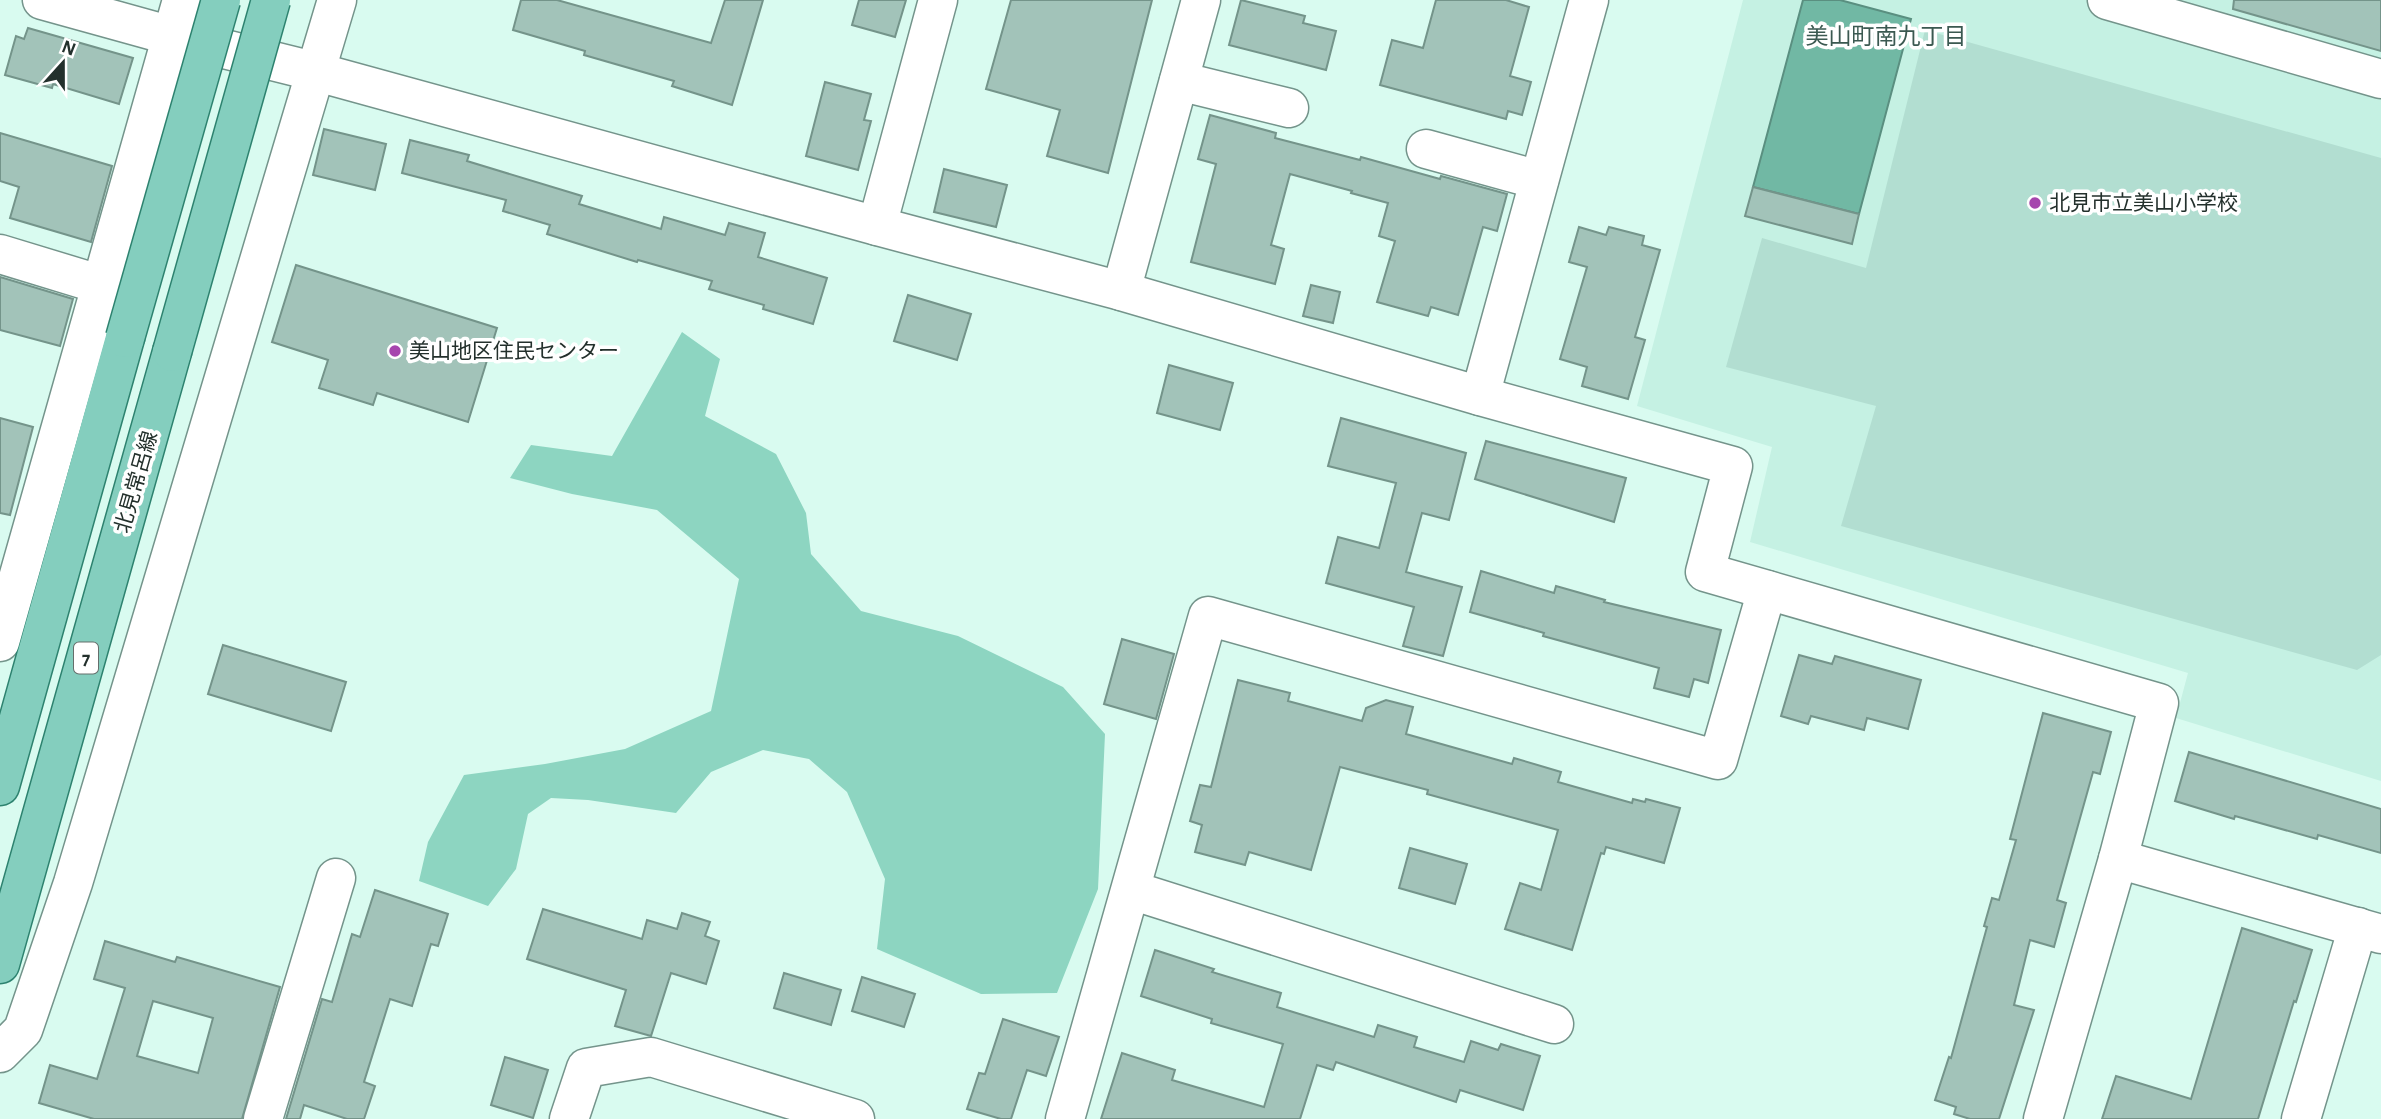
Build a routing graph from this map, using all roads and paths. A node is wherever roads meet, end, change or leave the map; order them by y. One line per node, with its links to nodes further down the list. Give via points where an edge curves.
1 (42, 0): 10 (street)
2 (182, 0): 10 (street)
3 (221, 0): 24 (main road, bridge)
4 (271, 0): 29 (main road, 北見常呂線 / 7, bridge)
5 (337, 0): 11 (street)
6 (938, 0): 17 (street)
7 (1201, 0): 13 (street)
8 (1589, 0): 16 (street)
9 (2107, 0): 12 (street)
10 (172, 36): 11 (street); 19 (street)
11 (317, 72): 17 (street); 31 (street, via 73,883 23,1030)
12 (2381, 79)
13 (1179, 81): 14 (street); 20 (street)
14 (1289, 108)
15 (1426, 149): 16 (street)
16 (1539, 180): 21 (street)
17 (877, 226): 20 (street)
18 (0, 254): 19 (street)
19 (102, 285): 23 (street)
20 (1121, 291): 21 (street)
21 (1480, 396): 22 (street, via 1733,466 1705,572)
22 (1767, 590): 25 (street, via 2159,703); 27 (street, via 1718,760 1208,616)
23 (0, 642)
24 (0, 786)
25 (2118, 859): 28 (street); 36 (street)
26 (336, 878): 32 (street)
27 (1131, 890): 30 (street); 35 (street)
28 (2369, 930): 37 (street)
29 (0, 964)
30 (1554, 1024)
31 (0, 1053)
32 (263, 1119)
33 (569, 1119): 34 (street, via 586,1068 651,1057)
34 (855, 1119)
35 (1065, 1119)
36 (2043, 1119)
37 (2301, 1119)

